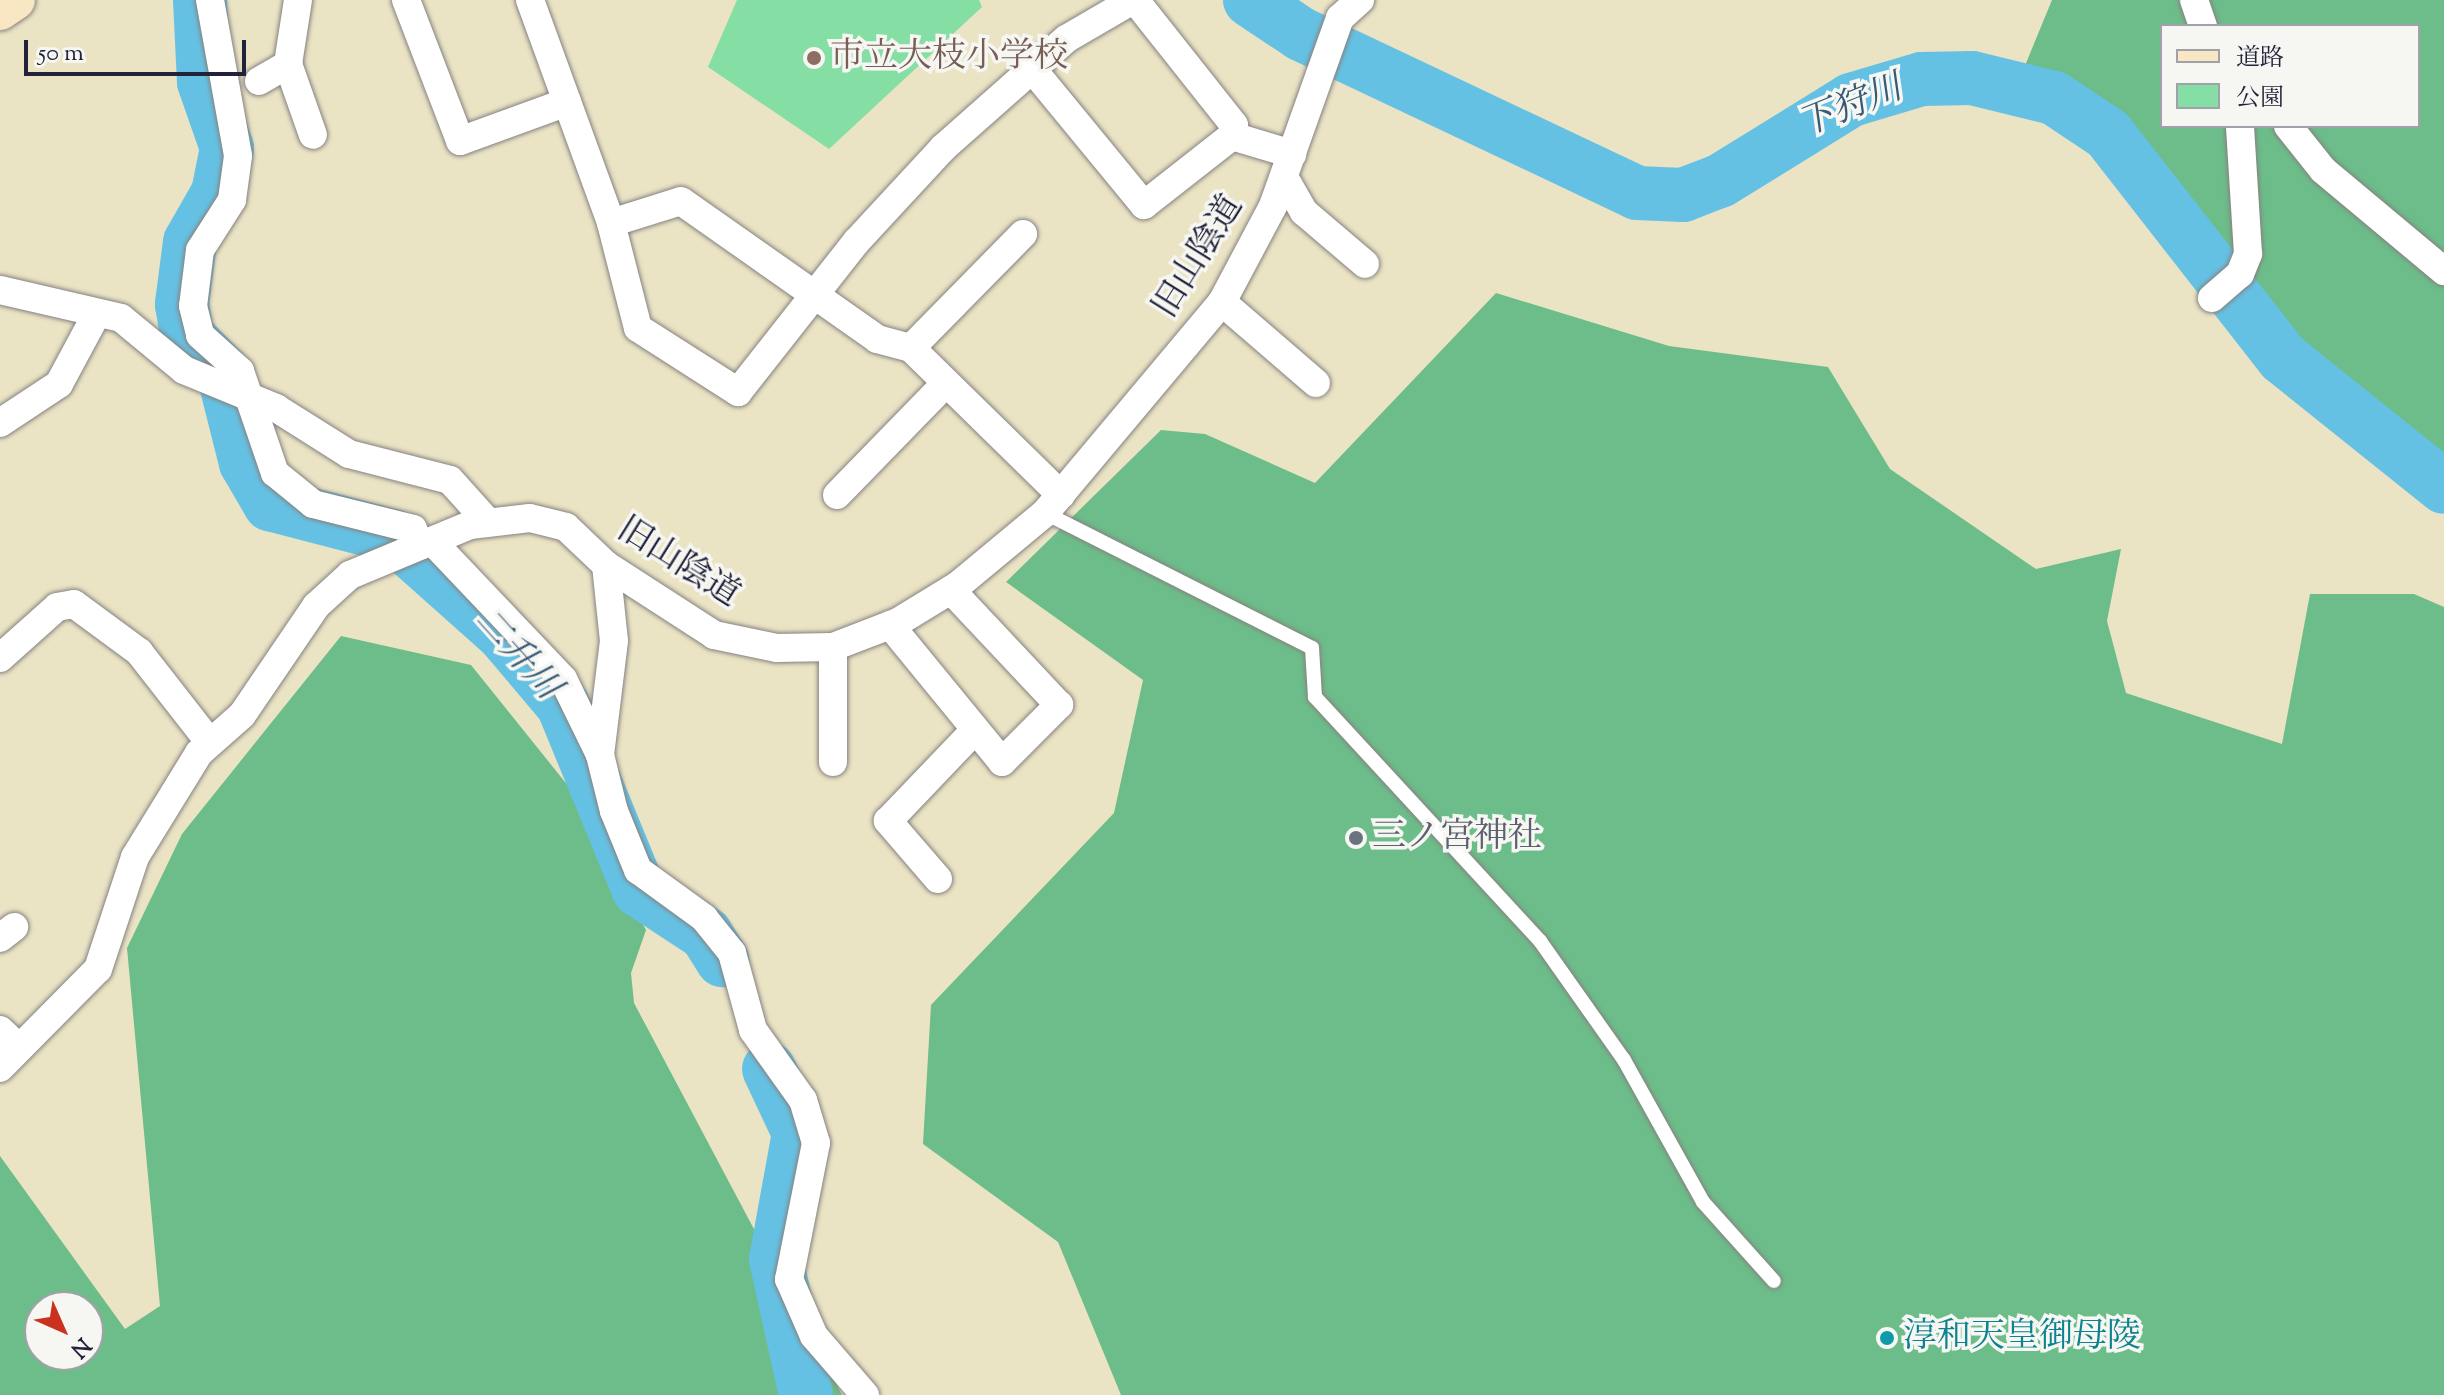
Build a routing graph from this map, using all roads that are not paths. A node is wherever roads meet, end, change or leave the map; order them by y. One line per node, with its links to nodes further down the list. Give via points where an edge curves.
1 (15, 0): 9 (main road)
2 (210, 0): 32 (street, via 238,156 232,200 200,250 193,306 200,335 231,358)
3 (298, 0): 11 (street)
4 (406, 0): 14 (street, via 460,141)
5 (530, 0): 14 (street)
6 (1134, 0): 12 (street, via 1066,39); 18 (street, via 1234,125)
7 (1360, 0): 19 (street, 旧山陰道, via 1333,35)
8 (2194, 0): 10 (street)
9 (0, 10)
10 (2202, 24)
11 (288, 64): 13 (street); 17 (street)
12 (1033, 70): 18 (street, via 1144,205); 25 (street, via 943,148)
13 (259, 81)
14 (567, 102): 20 (street)
15 (2240, 128): 26 (street, via 2248,254 2240,274)
16 (2290, 128): 23 (street, via 2323,170)
17 (313, 135)
18 (1232, 136): 19 (street)
19 (1288, 166): 22 (street, via 1304,212); 27 (street, 旧山陰道)
20 (611, 223): 25 (street, via 681,201); 25 (street, via 638,328 738,392)
21 (1023, 234): 29 (street)
22 (1365, 264)
23 (2444, 271)
24 (0, 290): 28 (street)
25 (813, 296): 29 (street, via 877,339)
26 (2213, 297)
27 (1222, 302): 31 (street); 35 (street, 旧山陰道)
28 (95, 317): 32 (street, via 121,318 184,370); 33 (street, via 59,384)
29 (911, 348): 30 (street)
30 (946, 383): 34 (street); 35 (street)
31 (1316, 383)
32 (247, 399): 36 (street, via 276,408 349,454 450,480); 37 (street, via 260,442 284,481 313,504 413,529)
33 (0, 423)
34 (837, 495)
35 (1053, 504): 39 (street, 旧山陰道); 49 (lane, via 1312,648 1315,697 1540,941 1624,1060 1703,1202)
36 (488, 522): 37 (street, 旧山陰道); 38 (street, 旧山陰道, via 530,518 566,527)
37 (426, 544): 44 (street, 旧山陰道, via 350,575 316,606 242,715); 45 (street, via 563,679)
38 (606, 565): 41 (street, 旧山陰道, via 714,635 777,648); 45 (street, via 614,641)
39 (951, 590): 40 (street, 旧山陰道); 43 (street, via 1059,705 1002,762)
40 (890, 625): 41 (street, 旧山陰道); 43 (street)
41 (833, 647): 46 (street)
42 (0, 658): 44 (street, via 57,607 74,604 139,652)
43 (974, 731): 47 (street, via 888,821)
44 (210, 743): 48 (street, 旧山陰道, via 135,857 98,969)
45 (600, 755): 50 (street, via 638,870 718,932 732,953 753,1030 803,1100 816,1143 789,1279 814,1336)
46 (833, 762)
47 (938, 879)
48 (6, 1049)
49 (1774, 1281)
50 (865, 1395)

